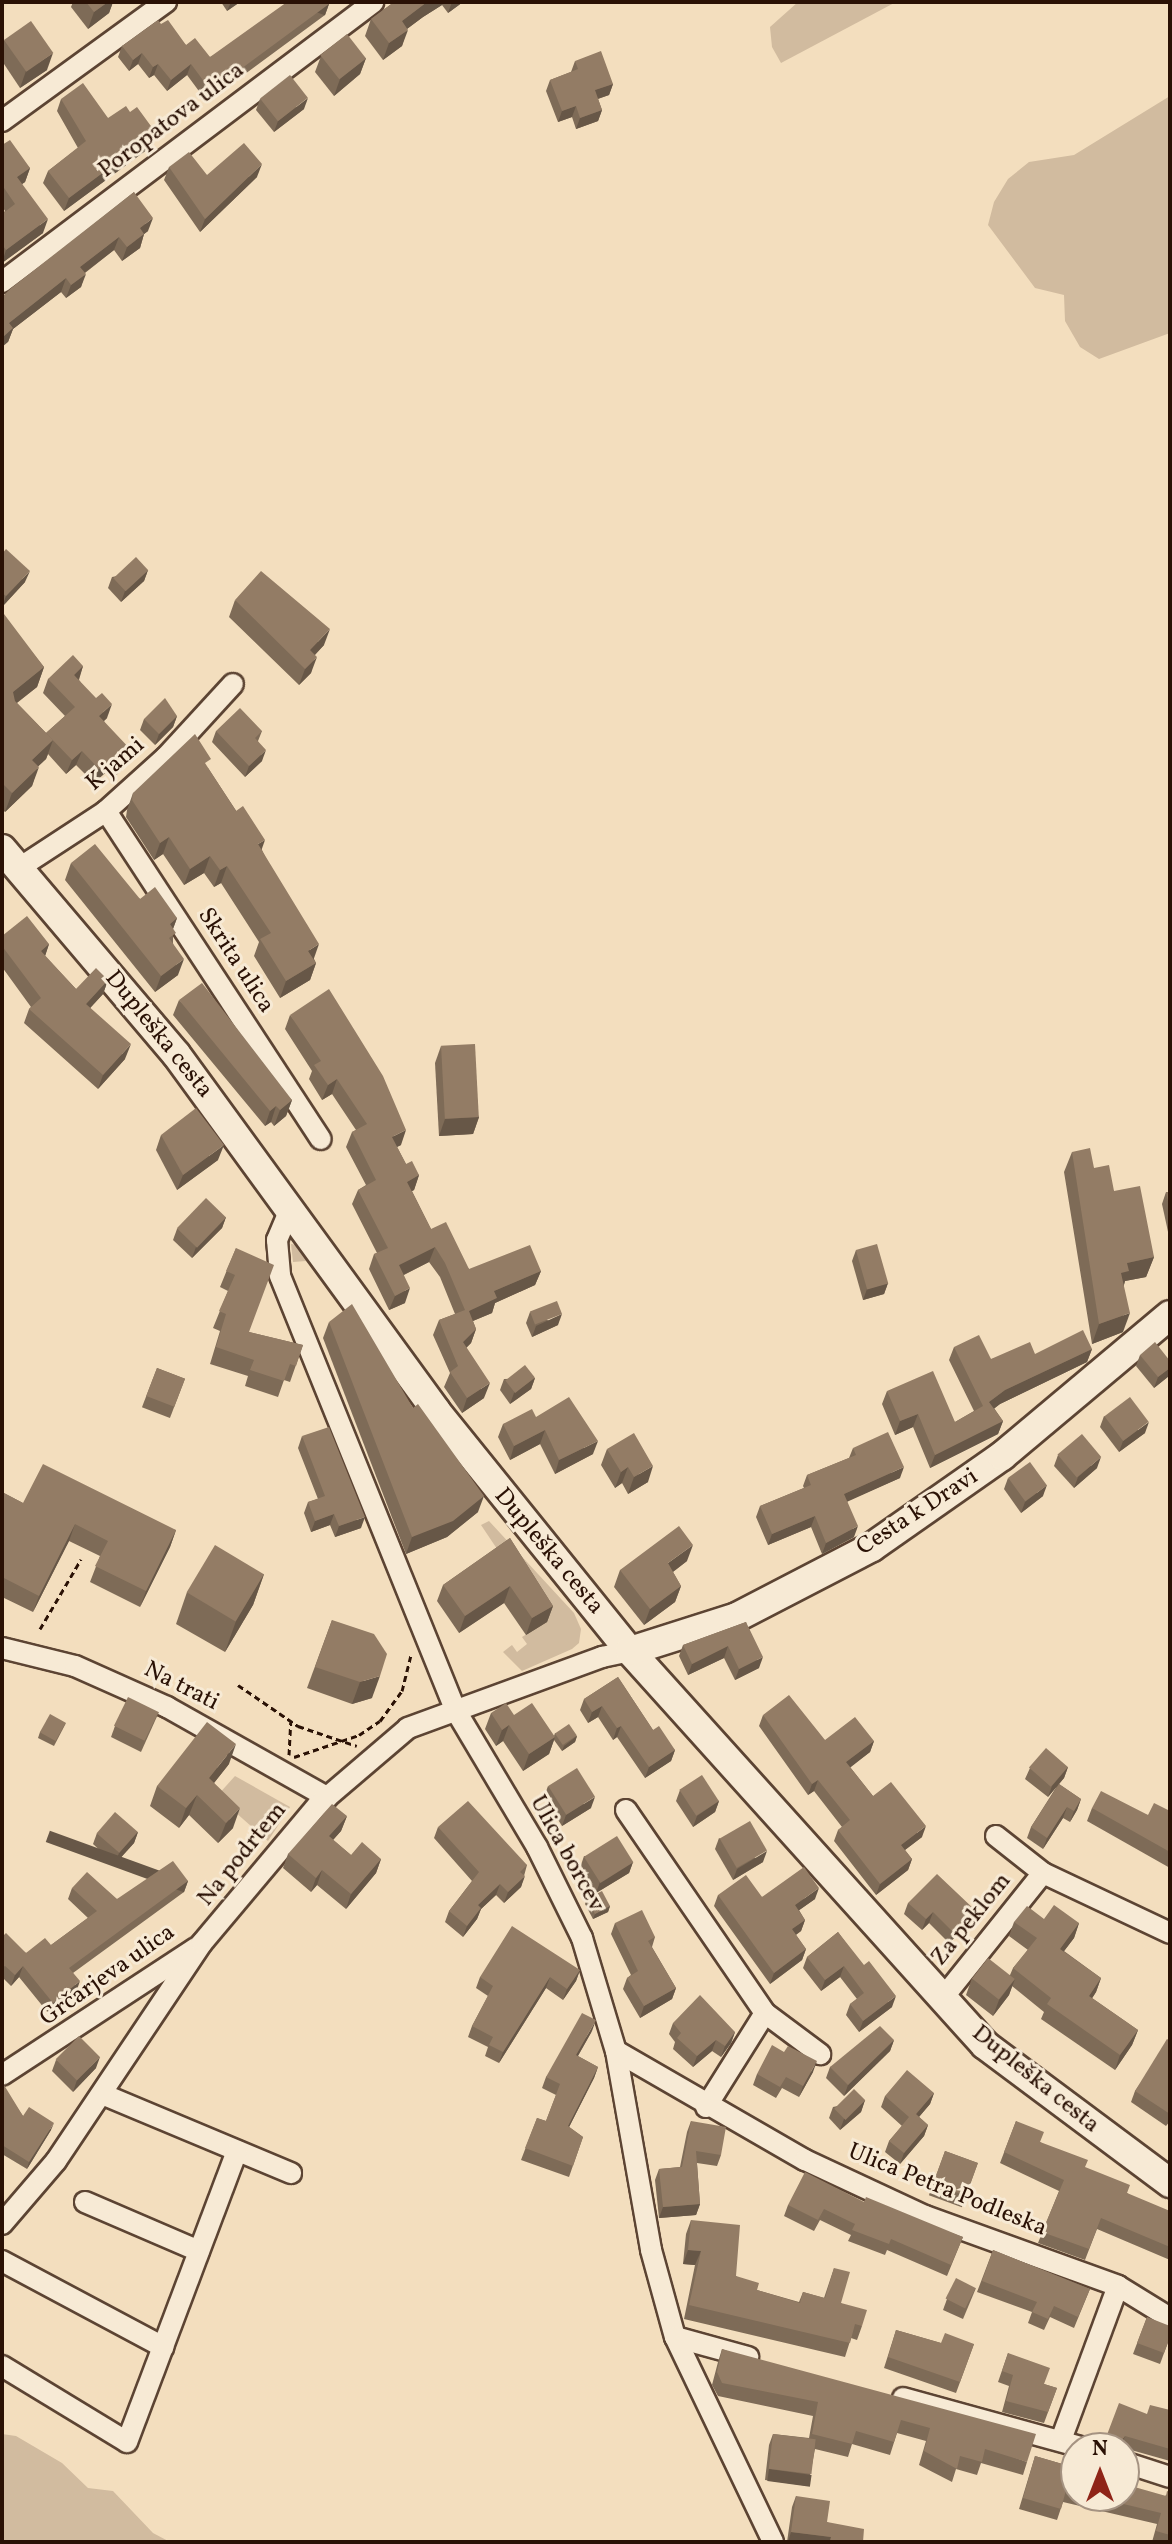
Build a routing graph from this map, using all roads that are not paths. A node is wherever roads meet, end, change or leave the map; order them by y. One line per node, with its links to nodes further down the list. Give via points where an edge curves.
1 (166, 2): 3 (street)
2 (373, 2): 4 (street, Poropatova ulica)
3 (2, 121)
4 (2, 282)
5 (233, 684): 6 (street, K jami, via 166,757)
6 (106, 811): 7 (street, K jami); 8 (street, Skrita ulica)
7 (10, 858): 9 (street, Dupleška cesta, via 176,1054)
8 (321, 1139)
9 (291, 1207): 12 (street, Dupleška cesta, via 436,1411); 13 (street, Ulica borcev, via 277,1240 280,1276)
10 (1170, 1315): 12 (street, Cesta k Dravi, via 1002,1456 872,1547 737,1617)
11 (2, 1648): 14 (street, Na trati, via 75,1666 167,1707)
12 (630, 1651): 13 (street, Na podrtem); 20 (street, Dupleška cesta)
13 (456, 1711): 14 (street, Na podrtem, via 408,1728); 22 (street, Ulica borcev, via 537,1847 582,1938)
14 (327, 1797): 19 (street, Na podrtem)
15 (626, 1810): 21 (street)
16 (996, 1836): 17 (street, Za peklom)
17 (1043, 1873): 18 (street, Za peklom); 20 (street, Za peklom)
18 (1170, 1933)
19 (202, 1943): 24 (street, Grčarjeva ulica); 25 (street, Na podrtem)
20 (942, 1999): 29 (street, Dupleška cesta, via 985,2045)
21 (765, 2013): 23 (street); 26 (street)
22 (616, 2051): 26 (street, Ulica Petra Podleska); 36 (street, Ulica borcev, via 651,2250)
23 (820, 2054)
24 (2, 2075)
25 (102, 2094): 27 (street); 31 (street, Na podrtem, via 56,2161)
26 (706, 2107): 34 (street, Ulica Petra Podleska, via 925,2216)
27 (237, 2151): 28 (street); 32 (street)
28 (291, 2173)
29 (1170, 2183)
30 (85, 2202): 32 (street)
31 (2, 2224)
32 (199, 2251): 37 (street)
33 (2, 2261): 37 (street)
34 (1118, 2286): 35 (street, Ulica Petra Podleska); 41 (street)
35 (1170, 2318)
36 (675, 2337): 38 (street); 45 (street, Ulica borcev)
37 (163, 2347): 39 (street, via 127,2442)
38 (768, 2362)
39 (2, 2366)
40 (876, 2391): 42 (street)
41 (1064, 2432)
42 (1060, 2440)
43 (1140, 2467): 44 (street)
44 (1170, 2477)
45 (773, 2542)

